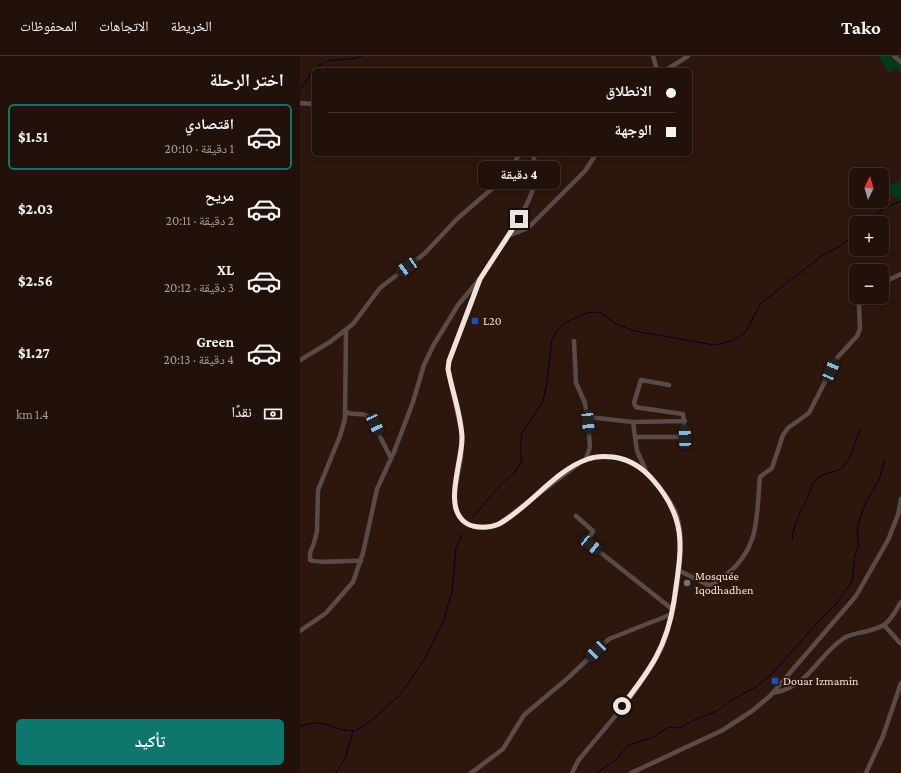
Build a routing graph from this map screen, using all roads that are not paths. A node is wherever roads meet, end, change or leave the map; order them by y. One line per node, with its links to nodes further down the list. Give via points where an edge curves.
1 (653, 56): 5 (street)
2 (688, 56): 6 (street)
3 (894, 56): 4 (street)
4 (901, 62)
5 (657, 68)
6 (669, 68)
7 (300, 103): 8 (street)
8 (312, 104)
9 (518, 156): 17 (street, via 509,174 457,219 424,254 380,288)
10 (533, 156): 12 (street, via 536,162 536,180 524,210)
11 (595, 156): 12 (street, via 585,171 528,228)
12 (508, 236): 14 (street)
13 (901, 274): 15 (street)
14 (480, 279): 26 (street, via 458,305 433,346); 27 (street, via 448,369 462,435 455,490 455,509 459,517 472,526 492,527 570,468)
15 (889, 280)
16 (860, 304): 32 (street, via 860,329 855,340 837,358 809,413 788,428 783,435 772,468 760,477 757,522 745,556 713,585)
17 (346, 330): 19 (street); 21 (street)
18 (574, 341): 22 (street, via 576,382)
19 (300, 360)
20 (669, 385): 23 (street, via 641,380 634,403 640,408 683,413)
21 (346, 412): 26 (street, via 370,417); 31 (street, via 340,436 318,490 317,531 309,555 310,560 314,562)
22 (588, 417): 24 (street); 27 (street, via 590,447)
23 (685, 421): 24 (street); 25 (street, via 685,437)
24 (633, 422): 25 (street)
25 (635, 437): 28 (street, via 637,451)
26 (391, 458): 31 (street, via 377,489)
27 (586, 459): 28 (street, via 600,456 619,458)
28 (646, 472): 32 (street, via 662,490 677,516 680,535)
29 (901, 499): 39 (street, via 888,540 856,596)
30 (576, 516): 34 (street, via 593,531 588,540 591,545)
31 (361, 561): 36 (street, via 353,582 338,601 321,618)
32 (678, 570): 34 (street)
33 (901, 602): 35 (street)
34 (672, 611): 40 (street, via 610,639 524,716 504,749); 41 (street, via 662,647 650,668)
35 (884, 625): 37 (street); 39 (street, via 846,637 827,652 797,684)
36 (300, 631)
37 (901, 643)
38 (901, 683): 43 (street, via 883,736)
39 (773, 693): 42 (street, via 723,730)
40 (471, 773)
41 (572, 773)
42 (631, 773)
43 (866, 773)

